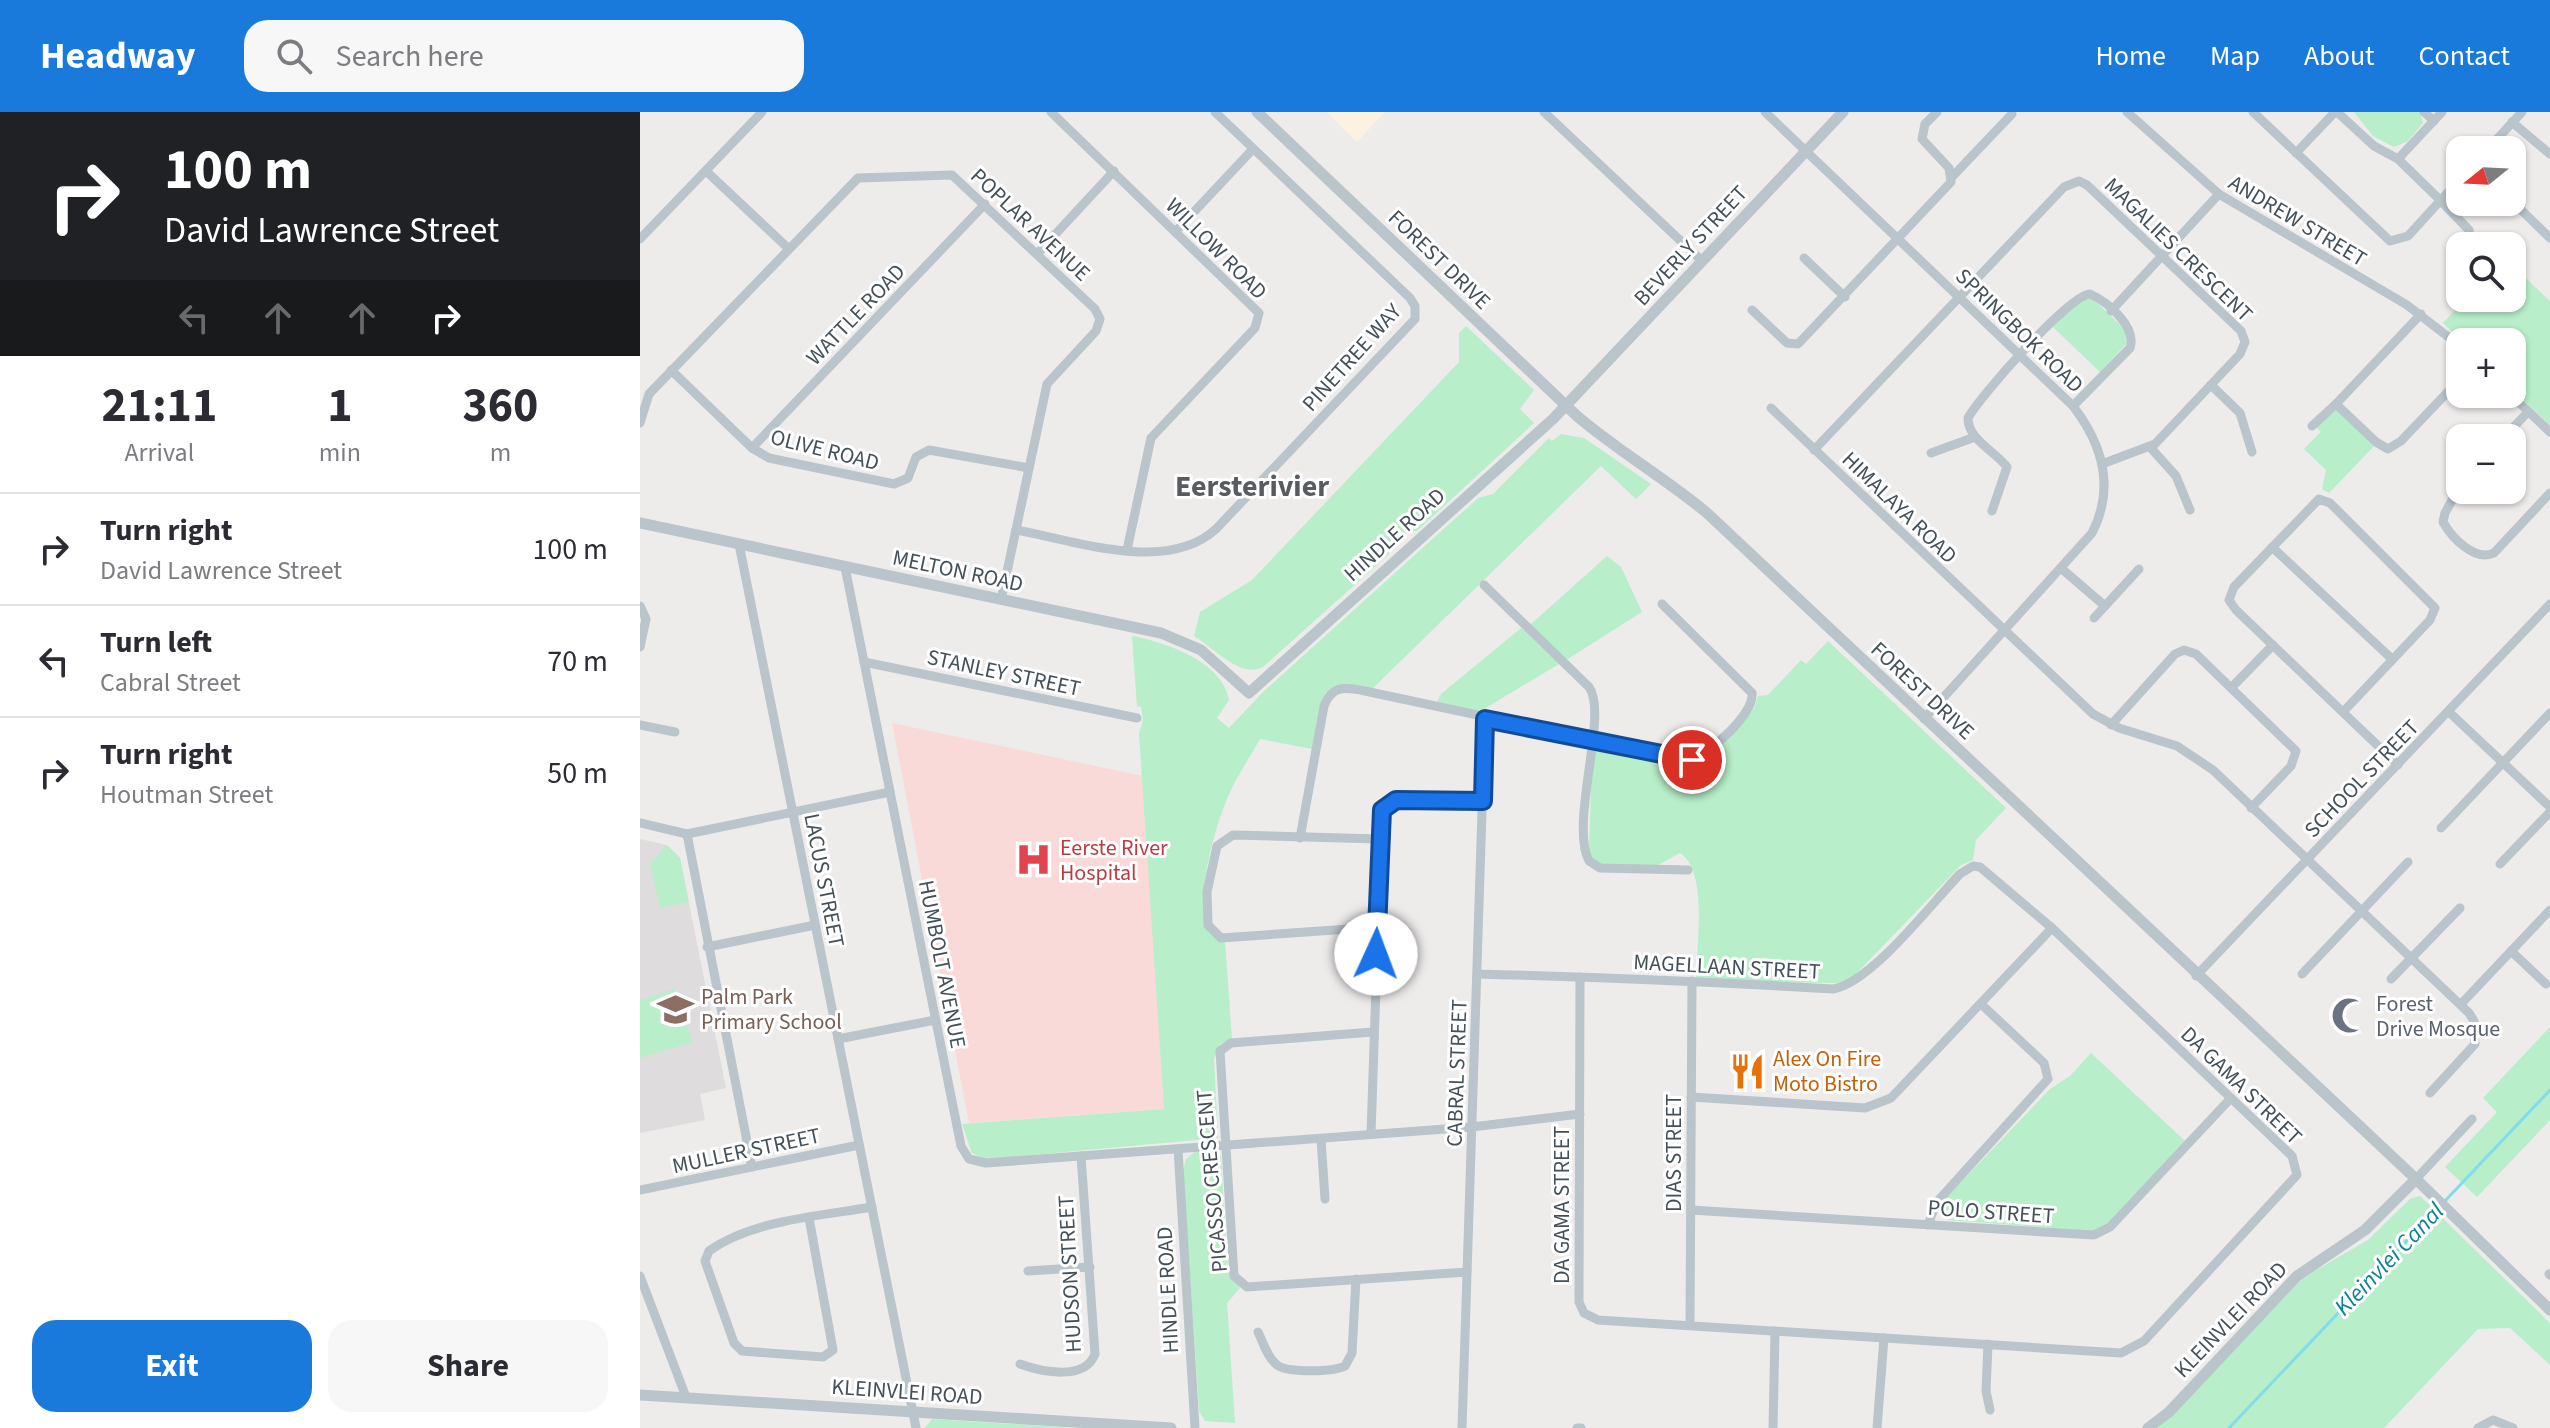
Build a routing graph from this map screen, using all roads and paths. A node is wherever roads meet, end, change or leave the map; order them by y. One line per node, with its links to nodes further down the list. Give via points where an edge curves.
1 (762, 112): 24 (street)
2 (1051, 112): 25 (street, WILLOW ROAD)
3 (1215, 112): 19 (street, PINETREE WAY)
4 (1544, 112): 41 (street)
5 (1765, 112): 20 (street, SPRINGBOK ROAD)
6 (1843, 112): 20 (street, BEVERLY STREET)
7 (1937, 112): 26 (street, via 1925,124 1922,139)
8 (2127, 112): 27 (street, ANDREW STREET)
9 (2253, 112): 21 (street)
10 (2336, 112): 21 (street); 23 (street, via 2374,146)
11 (2424, 112): 16 (street)
12 (2442, 112): 16 (street)
13 (2522, 112): 17 (street)
14 (2011, 113): 26 (street)
15 (1265, 115): 53 (street, FOREST DRIVE)
16 (2434, 121): 23 (street)
17 (2512, 122): 18 (street); 22 (street)
18 (2500, 136)
19 (1253, 149): 32 (street); 78 (street, PINETREE WAY, via 1410,298 1416,315 1209,536 1174,552)
20 (1806, 151): 36 (street, SPRINGBOK ROAD); 41 (street, BEVERLY STREET)
21 (2296, 153): 29 (street, via 2395,242 2408,236)
22 (2550, 154)
23 (2398, 159): 29 (street)
24 (706, 171): 35 (street); 37 (street)
25 (1114, 171): 32 (street, WILLOW ROAD); 38 (street)
26 (1952, 177): 36 (street, via 1950,187)
27 (2219, 194): 39 (street); 46 (street, ANDREW STREET)
28 (2446, 194): 29 (street)
29 (2440, 200): 33 (street)
30 (985, 204): 37 (street, POPLAR AVENUE, via 947,173 864,175); 38 (street, POPLAR AVENUE); 64 (street, WATTLE ROAD)
31 (2526, 215): 34 (street)
32 (1176, 231): 78 (street, WILLOW ROAD, via 1255,306 1259,321 1151,438)
33 (2469, 232)
34 (2550, 238)
35 (640, 239)
36 (1900, 240): 42 (street); 43 (street, SPRINGBOK ROAD)
37 (789, 249): 49 (street, POPLAR AVENUE)
38 (1037, 254): 69 (street, POPLAR AVENUE, via 1095,309 1100,323 1047,384)
39 (2162, 257): 43 (street, MAGALIES CRESCENT, via 2087,185 2074,181); 45 (street); 50 (street, MAGALIES CRESCENT, via 2244,335 2243,350)
40 (1804, 258): 42 (street)
41 (1702, 261): 53 (street, BEVERLY STREET)
42 (1845, 297): 44 (street, via 1793,345)
43 (1960, 297): 48 (street, SPRINGBOK ROAD); 65 (street, MAGALIES CRESCENT)
44 (1752, 310)
45 (2111, 311): 48 (street, via 2094,295 2079,295); 54 (street, via 2129,328 2131,344)
46 (2421, 314): 47 (street, ANDREW STREET); 52 (street)
47 (2446, 335)
48 (2020, 354): 54 (street, SPRINGBOK ROAD); 62 (street, via 1970,413 1968,427)
49 (671, 370): 58 (street, POPLAR AVENUE, via 646,397); 64 (street, OLIVE ROAD)
50 (2211, 385): 63 (street, MAGALIES CRESCENT); 66 (street, via 2240,413)
51 (2446, 394): 52 (street, via 2388,449)
52 (2336, 404): 60 (street)
53 (1566, 405): 95 (street, HINDLE ROAD); 101 (street, FOREST DRIVE, via 1608,443 1659,474 1707,513)
54 (2073, 406): 68 (street, SPRINGBOK ROAD, via 2093,437)
55 (1771, 408): 65 (street, HIMALAYA ROAD)
56 (2524, 408): 57 (street)
57 (2528, 412): 59 (street); 61 (street)
58 (640, 423)
59 (2516, 424)
60 (2312, 426)
61 (2550, 432)
62 (1975, 437): 67 (street); 73 (street, via 2007,467)
63 (2150, 447): 68 (street, MAGALIES CRESCENT); 72 (street, via 2176,476)
64 (752, 448): 69 (street, OLIVE ROAD, via 769,458 894,484 905,481 916,457 929,450)
65 (1814, 450): 89 (street, HIMALAYA ROAD)
66 (2252, 452)
67 (1931, 453)
68 (2102, 464): 80 (street, SPRINGBOK ROAD, via 2106,488 2098,522)
69 (1029, 468): 75 (street, POPLAR AVENUE)
70 (2550, 493): 71 (street, via 2494,553 2484,557 2443,522)
71 (2450, 504)
72 (2190, 510)
73 (1992, 511)
74 (640, 523): 76 (street, MELTON ROAD)
75 (1016, 530): 78 (street); 83 (street, POPLAR AVENUE)
76 (739, 544): 79 (street, MELTON ROAD); 112 (street, LACUS STREET)
77 (2272, 547): 90 (street, via 2234,587 2229,600); 92 (street); 92 (street, via 2313,502 2330,503 2433,602 2430,620)
78 (1127, 550)
79 (845, 567): 83 (street, MELTON ROAD); 93 (street, HUMBOLT AVENUE)
80 (2062, 569): 87 (street); 89 (street, SPRINGBOK ROAD)
81 (2139, 569): 87 (street)
82 (1484, 585): 105 (street, via 1593,692 1597,707)
83 (1001, 600): 95 (street, MELTON ROAD, via 1175,638 1211,656)
84 (1662, 604): 105 (street, via 1748,685 1750,706 1705,754 1692,760)
85 (2550, 604): 97 (street, SCHOOL STREET)
86 (640, 606): 91 (street, via 646,619)
87 (2105, 606): 88 (street)
88 (2094, 618)
89 (2005, 632): 101 (street, SPRINGBOK ROAD); 103 (street, HIMALAYA ROAD)
90 (2273, 645): 94 (street); 96 (street)
91 (640, 647)
92 (2392, 659): 96 (street)
93 (864, 662): 99 (street, STANLEY STREET); 108 (street, HUMBOLT AVENUE)
94 (2232, 687): 103 (street, via 2196,654 2179,651); 110 (street, via 2296,755)
95 (1249, 693)
96 (2343, 712): 107 (street)
97 (2449, 712): 106 (street); 107 (street, SCHOOL STREET)
98 (2550, 713): 106 (street)
99 (1137, 718)
100 (1485, 719): 105 (street); 109 (street, CABRAL STREET); 116 (street, via 1346,687 1332,691 1324,706)
101 (1924, 719): 134 (street, FOREST DRIVE)
102 (640, 725): 104 (street)
103 (2111, 725): 110 (street, HIMALAYA ROAD, via 2177,746 2213,770)
104 (675, 732)
105 (1590, 740): 122 (street, via 1584,846 1589,861 1600,868)
106 (2502, 762): 111 (street); 114 (street)
107 (2398, 765): 118 (street, SCHOOL STREET)
108 (890, 792): 112 (street); 141 (street, HUMBOLT AVENUE)
109 (1483, 801): 117 (street, via 1392,801 1382,810); 132 (street, CABRAL STREET)
110 (2251, 808): 118 (street, HIMALAYA ROAD)
111 (2550, 809): 120 (street)
112 (793, 812): 115 (street); 126 (street, LACUS STREET)
113 (640, 823): 115 (street)
114 (2441, 828)
115 (687, 834): 129 (street)
116 (1300, 838): 117 (street); 127 (street, via 1233,835 1221,841 1207,892 1213,933 1226,938)
117 (1379, 839): 127 (street)
118 (2308, 860): 125 (street, HIMALAYA ROAD); 134 (street, SCHOOL STREET)
119 (2408, 862): 125 (street)
120 (2500, 864)
121 (1973, 866): 128 (street, DA GAMA STREET, via 1988,870); 137 (street, MAGELLAAN STREET, via 1864,976 1843,987)
122 (1688, 870)
123 (2460, 908): 131 (street)
124 (2550, 910): 130 (street)
125 (2361, 911): 131 (street, HIMALAYA ROAD); 133 (street)
126 (815, 925): 129 (street); 143 (street, LACUS STREET)
127 (1377, 927): 142 (street)
128 (2052, 928): 139 (street); 146 (street, DA GAMA STREET)
129 (707, 947): 156 (street)
130 (2511, 951): 138 (street); 140 (street)
131 (2411, 958): 136 (street); 140 (street, HIMALAYA ROAD)
132 (1478, 974): 135 (street, MAGELLAAN STREET); 149 (street, CABRAL STREET)
133 (2302, 974)
134 (2196, 976): 157 (street, FOREST DRIVE)
135 (1580, 977): 137 (street, MAGELLAAN STREET); 147 (street, DA GAMA STREET)
136 (2391, 979)
137 (1692, 981): 145 (street, DIAS STREET)
138 (2546, 984)
139 (1981, 1004): 145 (street, via 1891,1098 1878,1105); 163 (street, via 2044,1063 2048,1079 1936,1203)
140 (2461, 1004): 144 (street, via 2472,1016 2476,1042)
141 (935, 1020): 143 (street); 155 (street, HUMBOLT AVENUE, via 961,1146 969,1159 982,1164)
142 (1373, 1032): 150 (street); 153 (street, PICASSO CRESCENT, via 1231,1043 1222,1048 1218,1055)
143 (838, 1039): 152 (street, LACUS STREET)
144 (2430, 1093)
145 (1691, 1097): 161 (street, DIAS STREET)
146 (2231, 1098): 163 (street, POLO STREET, via 2100,1233); 175 (street, DA GAMA STREET, via 2292,1156 2297,1175 2144,1341 2115,1353)
147 (1580, 1114): 149 (street, HUMBOLT AVENUE); 171 (street, DA GAMA STREET, via 1579,1291 1584,1313 1598,1320)
148 (2472, 1119): 157 (street)
149 (1472, 1127): 150 (street, HUMBOLT AVENUE); 166 (street, CABRAL STREET)
150 (1371, 1134): 151 (street, HUMBOLT AVENUE)
151 (1321, 1139): 153 (street, HUMBOLT AVENUE); 159 (street)
152 (859, 1145): 156 (street, MULLER STREET); 160 (street, LACUS STREET)
153 (1224, 1145): 154 (street, HUMBOLT AVENUE); 168 (street, PICASSO CRESCENT, via 1232,1270 1239,1282 1247,1287)
154 (1178, 1149): 155 (street, HUMBOLT AVENUE); 183 (street, HINDLE ROAD)
155 (1081, 1156): 164 (street, HUDSON STREET)
156 (752, 1167): 158 (street, MULLER STREET)
157 (2416, 1179): 170 (street, FOREST DRIVE); 187 (street, KLEINVLEI ROAD, via 2365,1230 2297,1276)
158 (640, 1190)
159 (1325, 1199)
160 (872, 1207): 162 (street); 180 (street, LACUS STREET)
161 (1691, 1210): 163 (street, POLO STREET); 171 (street, DIAS STREET)
162 (809, 1218): 162 (street, via 833,1350 823,1357 742,1351 734,1343 706,1254 757,1230)
163 (1928, 1225)
164 (1090, 1267): 165 (street); 176 (street, HUDSON STREET, via 1096,1349 1092,1361 1079,1371)
165 (1028, 1271)
166 (1467, 1272): 168 (street, PICASSO CRESCENT); 184 (street, CABRAL STREET)
167 (640, 1276): 169 (street)
168 (1356, 1279): 173 (street, via 1352,1353 1345,1366 1327,1371 1282,1368)
169 (644, 1304): 178 (street)
170 (2550, 1310)
171 (1690, 1324): 172 (street, DA GAMA STREET)
172 (1775, 1331): 174 (street, DA GAMA STREET); 185 (street)
173 (1258, 1332)
174 (1884, 1338): 175 (street, DA GAMA STREET); 186 (street)
175 (1988, 1344): 179 (street)
176 (1020, 1364)
177 (640, 1395): 178 (street, KLEINVLEI ROAD)
178 (686, 1397): 180 (street, KLEINVLEI ROAD)
179 (1990, 1410)
180 (913, 1412): 181 (street, LACUS STREET); 182 (street, KLEINVLEI ROAD)
181 (916, 1428)
182 (1171, 1428)
183 (1195, 1428)
184 (1462, 1428)
185 (1773, 1428)
186 (1877, 1428)
187 (2148, 1428)
188 (2478, 1428): 189 (street, via 2498,1420)
189 (2513, 1428)

